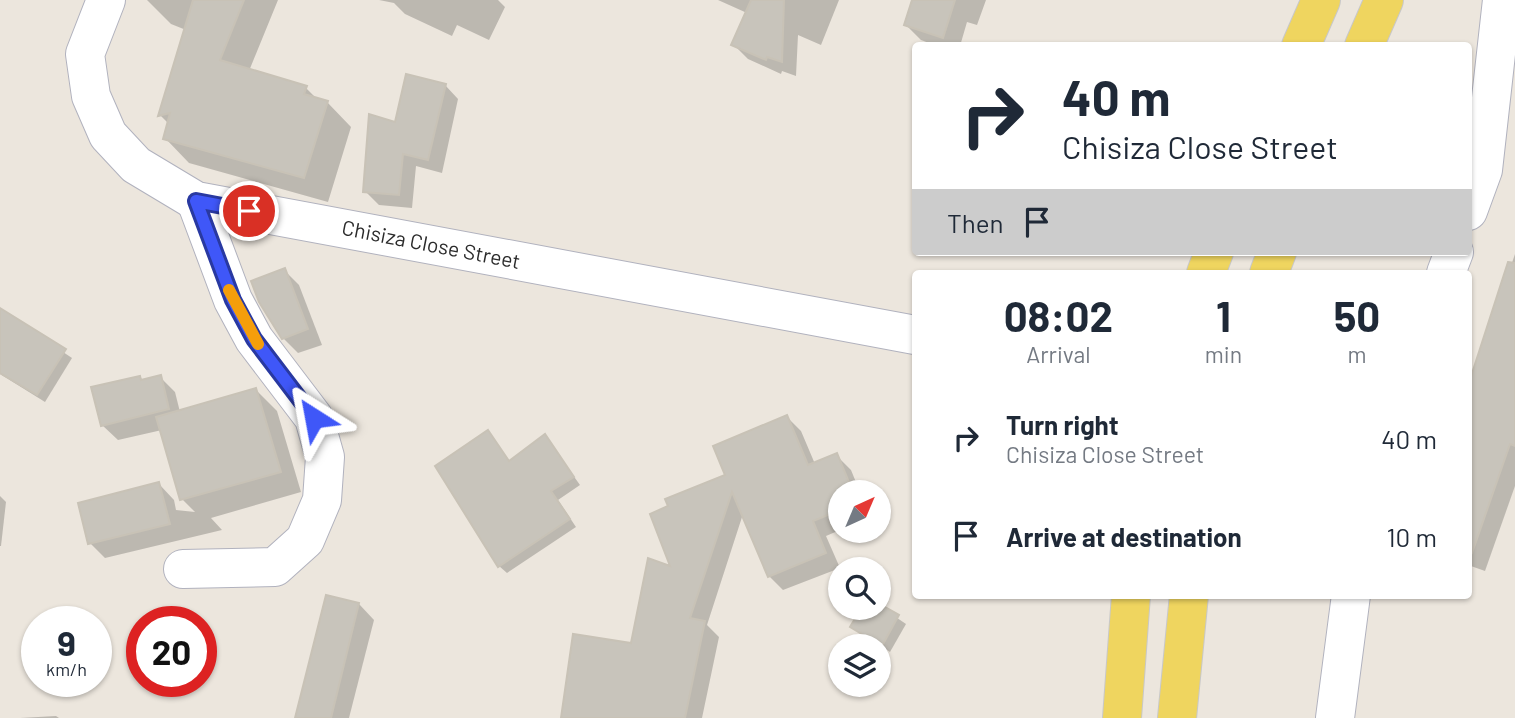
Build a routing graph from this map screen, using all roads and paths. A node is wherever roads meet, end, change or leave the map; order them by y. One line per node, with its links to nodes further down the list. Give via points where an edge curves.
1 (106, 0): 9 (lane, Chisiza Close Street, via 85,54 91,96 108,135 136,166)
2 (1321, 0): 5 (main road)
3 (1384, 0): 6 (main road)
4 (1502, 0): 7 (lane)
5 (1303, 42)
6 (1366, 42)
7 (1476, 167): 8 (lane)
8 (1472, 189)
9 (196, 201): 10 (lane, Chisiza Close Street); 11 (lane, via 233,300 254,339 314,418 325,457 323,500 305,540 275,567)
10 (912, 334)
11 (183, 569)
12 (1131, 599): 15 (main road)
13 (1189, 599): 16 (main road)
14 (1350, 599): 17 (lane)
15 (1122, 718)
16 (1177, 718)
17 (1335, 718)

